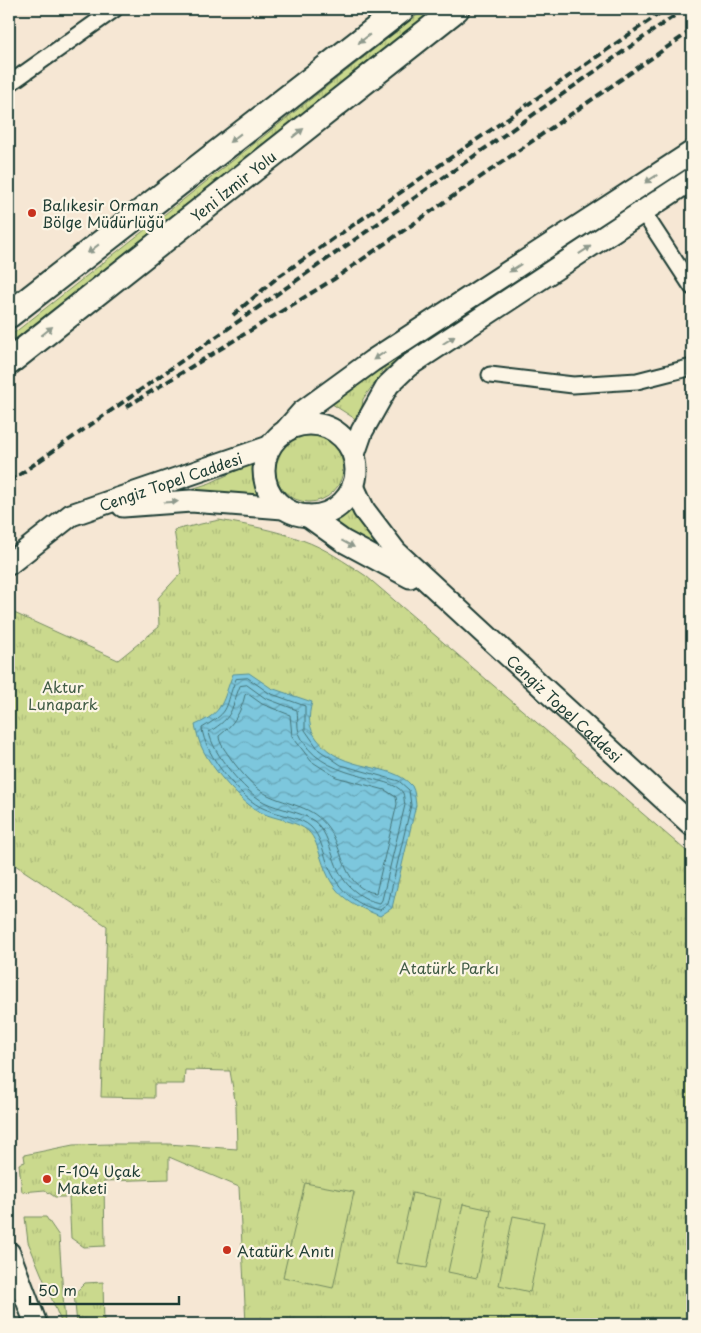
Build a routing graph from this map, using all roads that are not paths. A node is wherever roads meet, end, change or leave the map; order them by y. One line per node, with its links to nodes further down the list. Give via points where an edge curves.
1 (116, 9): 6 (street)
2 (402, 9): 11 (highway, one-way to 11)
3 (456, 9): 5 (highway, Yeni İzmir Yolu)
4 (468, 9): 5 (highway)
5 (433, 26): 12 (highway, Yeni İzmir Yolu, one-way to 5)
6 (9, 84)
7 (692, 152): 15 (main road, Cengiz Topel Caddesi, one-way to 15, via 372,361 302,412)
8 (692, 179): 9 (main road)
9 (643, 212): 10 (street); 17 (main road, one-way to 9, via 362,431 388,385 408,366)
10 (692, 287)
11 (9, 315)
12 (9, 362)
13 (692, 367): 14 (street, via 637,381 572,385)
14 (490, 375)
15 (287, 429): 16 (main road, Cengiz Topel Caddesi); 17 (main road, via 300,424 326,426 348,442)
16 (269, 447): 19 (main road, Cengiz Topel Caddesi, via 263,474 266,487); 20 (main road, Cengiz Topel Caddesi)
17 (354, 454): 18 (main road, Cengiz Topel Caddesi)
18 (354, 486): 21 (main road, via 340,505 320,515); 23 (main road, Cengiz Topel Caddesi, via 378,531)
19 (283, 508): 20 (main road, Cengiz Topel Caddesi, one-way to 19, via 149,503 192,501); 21 (main road, Cengiz Topel Caddesi)
20 (71, 515): 22 (main road, Cengiz Topel Caddesi)
21 (308, 516): 23 (main road, Cengiz Topel Caddesi, one-way to 23, via 342,541)
22 (9, 564)
23 (437, 592): 24 (main road, Cengiz Topel Caddesi)
24 (692, 825)
25 (9, 1253): 26 (main road)
26 (36, 1324)

